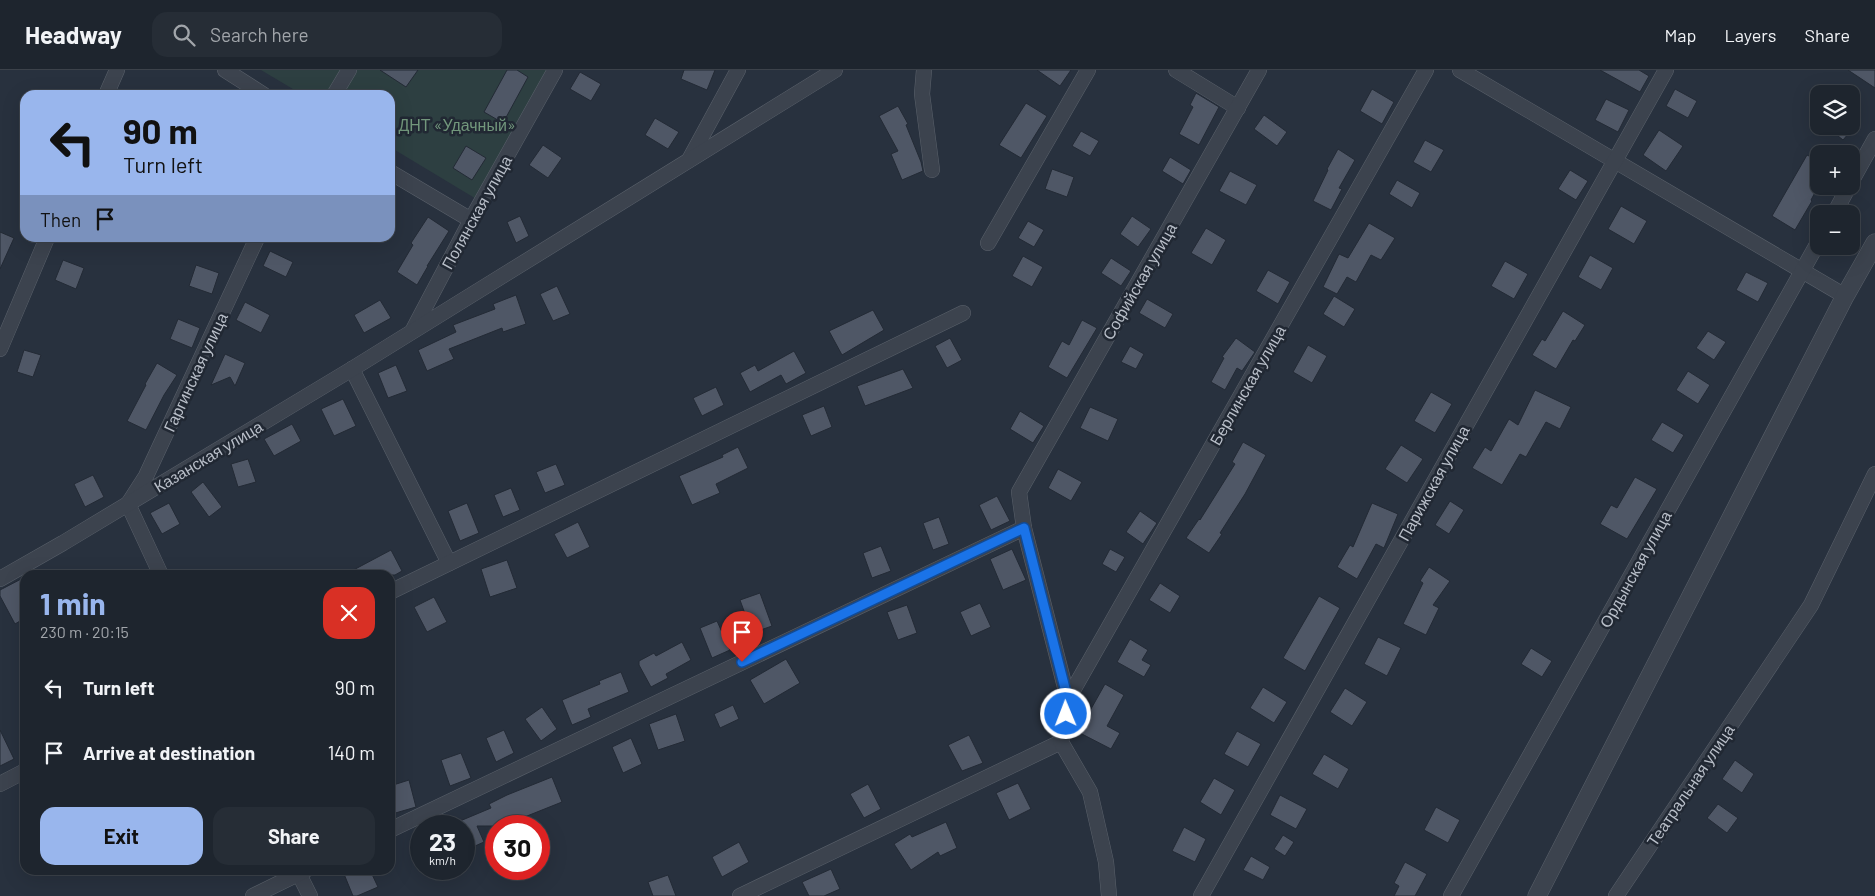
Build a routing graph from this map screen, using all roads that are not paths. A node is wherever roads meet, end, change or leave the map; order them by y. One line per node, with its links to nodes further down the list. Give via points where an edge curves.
1 (117, 70): 14 (street)
2 (225, 70): 15 (street)
3 (349, 70): 16 (street)
4 (555, 70): 24 (street, Полянская улица)
5 (738, 70): 19 (street)
6 (835, 70): 19 (street, Казанская улица)
7 (924, 70): 22 (street, via 922,94)
8 (1088, 70): 27 (street)
9 (1176, 70): 17 (street)
10 (1259, 70): 17 (street, Софийская улица)
11 (1426, 70): 43 (street, Берлинская улица)
12 (1460, 70): 20 (street)
13 (1666, 70): 20 (street, Парижская улица)
14 (108, 90)
15 (256, 90)
16 (337, 90)
17 (1238, 108): 38 (street, Софийская улица, via 1019,492)
18 (1875, 139): 21 (street)
19 (688, 161): 33 (street, Казанская улица)
20 (1614, 161): 30 (street); 54 (street, Парижская улица)
21 (1860, 166)
22 (932, 170)
23 (395, 175): 24 (street)
24 (471, 220): 33 (street, Полянская улица)
25 (45, 242): 34 (street)
26 (255, 242): 37 (street, Гаргинская улица, via 146,476)
27 (988, 242)
28 (1875, 243): 31 (street)
29 (1811, 255): 30 (street, Ордынская улица)
30 (1802, 271): 31 (street); 55 (street, Ордынская улица)
31 (1845, 296): 56 (street)
32 (963, 312): 39 (street)
33 (414, 329): 35 (street, Казанская улица)
34 (0, 349)
35 (352, 369): 37 (street, Казанская улица); 39 (street)
36 (1875, 474): 57 (street, Театральная улица, via 1811,605)
37 (128, 504): 40 (street); 41 (street, Казанская улица)
38 (1024, 528): 43 (street); 47 (street)
39 (449, 563): 42 (street)
40 (159, 570)
41 (0, 579)
42 (395, 590)
43 (1068, 700): 44 (street)
44 (1061, 742): 52 (street); 53 (street, via 1090,792 1106,862)
45 (20, 774): 46 (street)
46 (0, 784)
47 (395, 828)
48 (293, 875): 50 (street)
49 (302, 875): 51 (street)
50 (253, 896)
51 (310, 896)
52 (740, 896)
53 (1108, 896)
54 (1201, 896)
55 (1451, 896)
56 (1537, 896)
57 (1616, 896)

